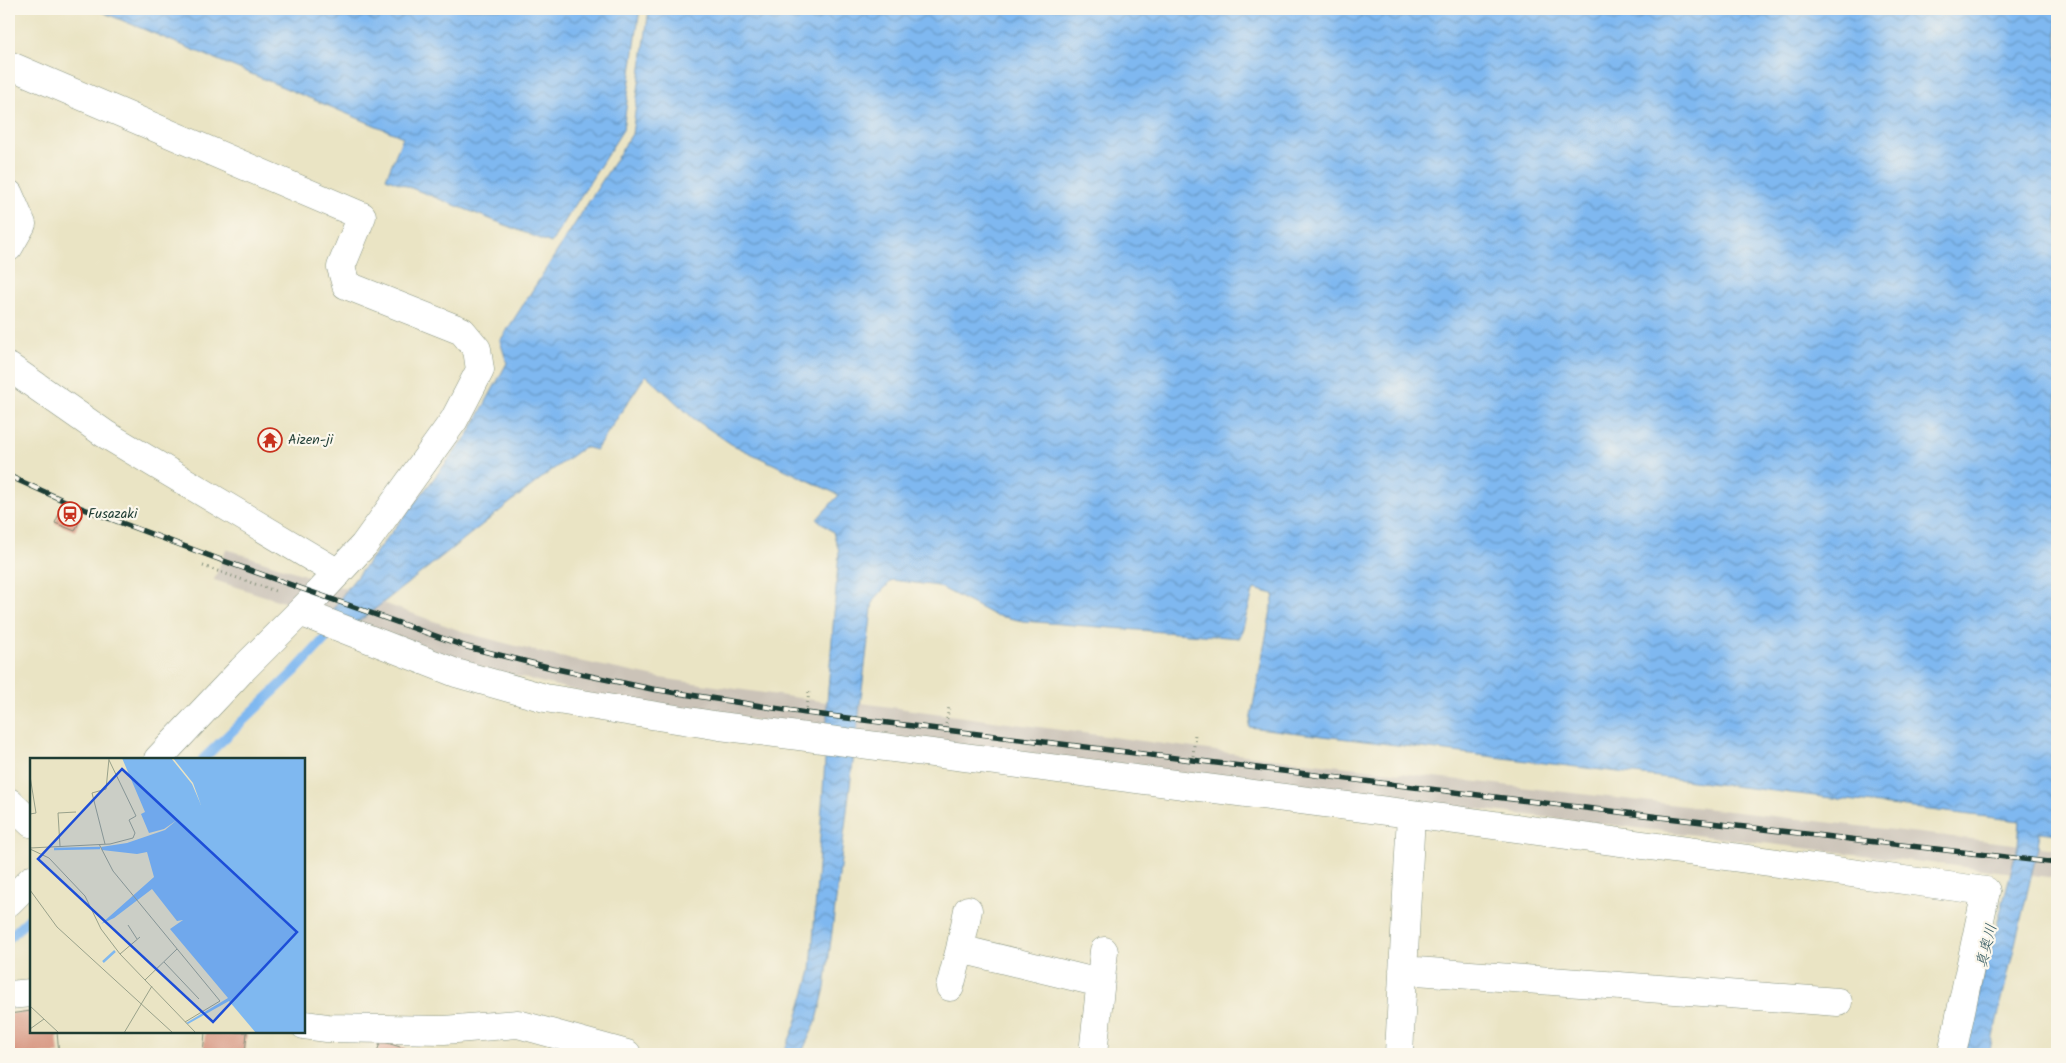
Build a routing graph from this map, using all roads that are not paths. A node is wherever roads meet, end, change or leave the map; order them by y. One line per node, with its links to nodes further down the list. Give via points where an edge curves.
1 (9, 65): 5 (street, via 362,216 341,267 346,284 462,331 477,349 480,370 454,420 364,545)
2 (9, 194): 3 (street, via 22,224)
3 (9, 247)
4 (9, 367): 5 (street, via 105,434)
5 (338, 573): 6 (street)
6 (305, 608): 7 (street); 9 (street, via 456,673 545,698 720,726)
7 (159, 758)
8 (9, 802): 10 (street)
9 (1411, 814): 16 (street); 26 (street, via 1986,891)
10 (30, 822)
11 (30, 881): 12 (street)
12 (9, 902)
13 (968, 910): 14 (street)
14 (960, 949): 17 (street); 18 (street)
15 (1104, 951): 17 (street)
16 (1403, 970): 21 (street); 25 (street)
17 (1100, 983): 24 (street)
18 (950, 987)
19 (30, 992): 20 (street)
20 (9, 995)
21 (1838, 1002)
22 (305, 1025): 23 (street, via 444,1030 518,1024)
23 (627, 1054)
24 (1093, 1054)
25 (1399, 1054)
26 (1952, 1054)

